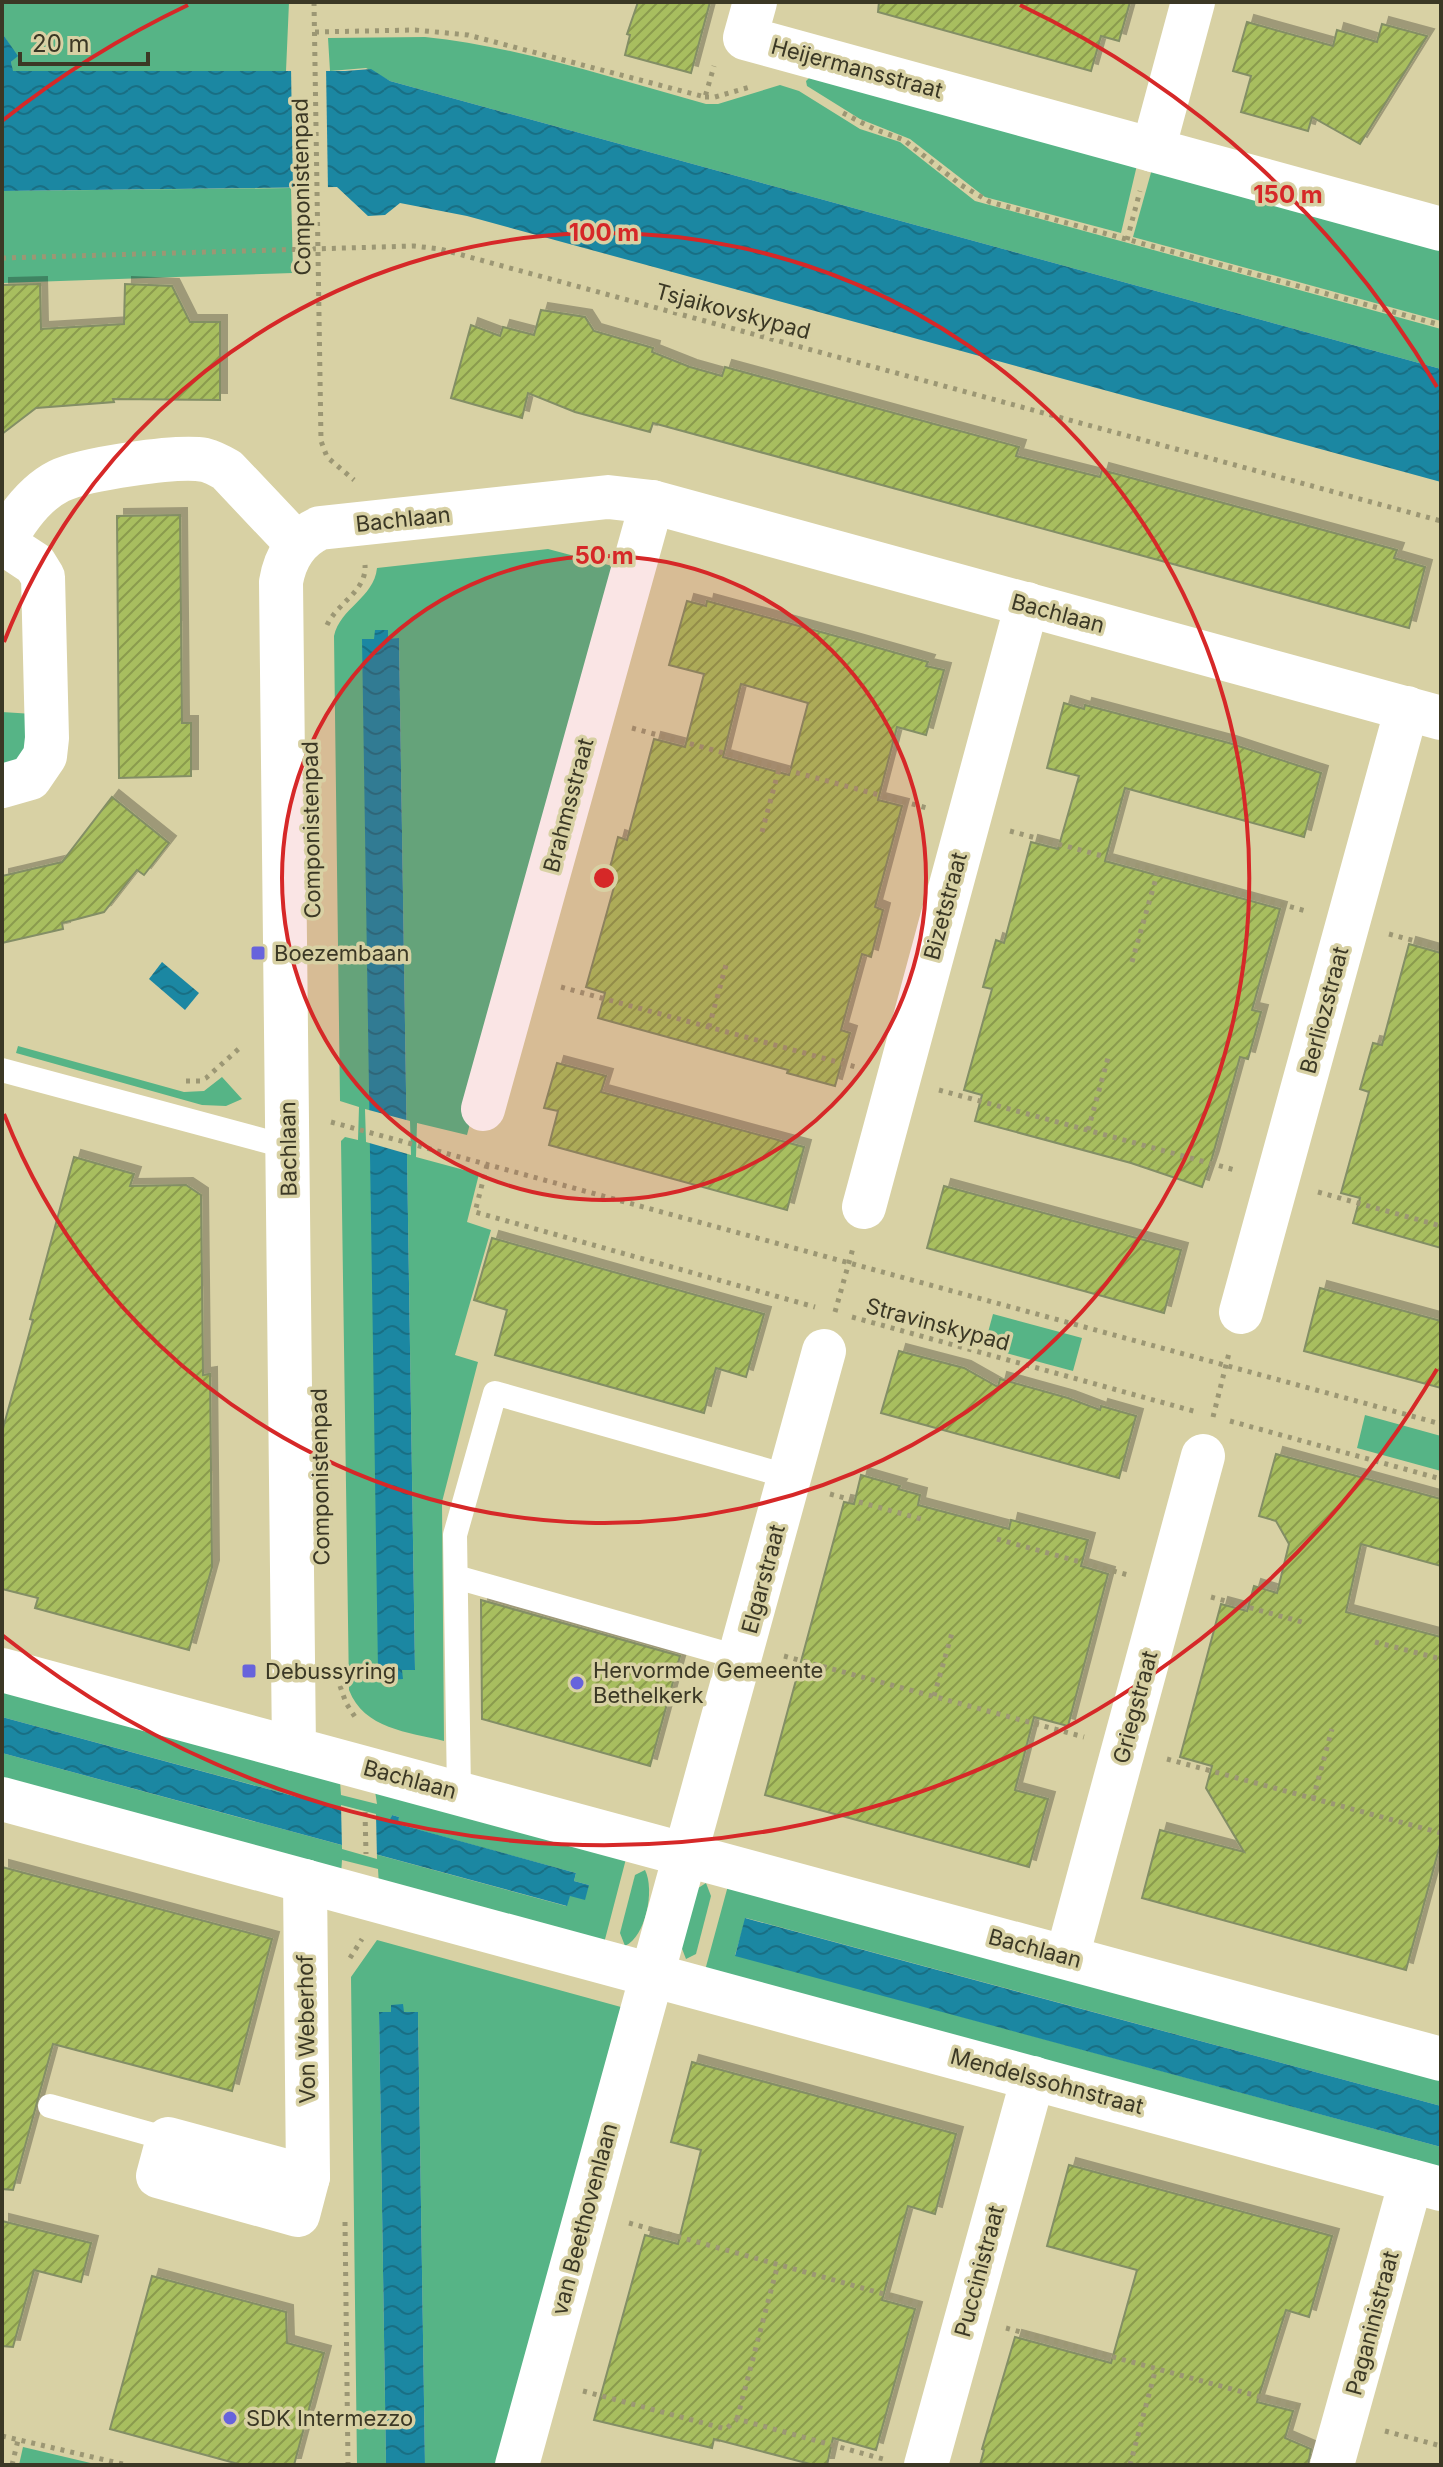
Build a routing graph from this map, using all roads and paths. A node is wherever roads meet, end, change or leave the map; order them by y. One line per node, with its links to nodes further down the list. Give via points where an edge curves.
1 (314, 2): 4 (path, Componistenpad)
2 (1193, 2): 8 (street)
3 (750, 20): 6 (path, Heijermansstraat, via 723,32); 8 (street, Heijermansstraat)
4 (315, 32): 6 (path, via 468,35); 11 (path, Componistenpad)
5 (758, 85): 6 (path)
6 (705, 97)
7 (834, 108): 10 (path, via 904,140 978,197)
8 (1148, 165): 9 (street, Heijermansstraat); 10 (path)
9 (1441, 229)
10 (1127, 240): 13 (path)
11 (318, 250): 12 (path, Tsjaikovskypad); 15 (path, Tsjaikovskypad, via 423,246 450,251); 16 (path, Componistenpad, via 321,441 327,457 356,485)
12 (2, 258)
13 (1441, 325)
14 (652, 502): 16 (street, Bachlaan, via 608,497); 19 (street, Bachlaan); 22 (street, Brahmsstraat)
15 (1441, 521)
16 (361, 523): 18 (street, Bachlaan, via 320,528); 20 (path, Componistenpad, via 364,579 332,615)
17 (3, 544): 18 (street, via 35,499 58,482 110,467 199,459 233,474); 24 (street, via 35,564 43,577 47,738 45,756 30,778)
18 (297, 544): 34 (street, Bachlaan, via 282,573 279,599)
19 (1027, 604): 21 (street, Bachlaan); 25 (street, Bizetstraat)
20 (324, 636)
21 (1424, 713): 28 (street, Berliozstraat)
22 (592, 718): 23 (path); 32 (street, Brahmsstraat)
23 (779, 769): 25 (path); 26 (path)
24 (2, 786)
25 (968, 820): 27 (path); 37 (street, Bizetstraat)
26 (762, 832)
27 (1158, 871): 28 (path); 30 (path)
28 (1348, 923): 29 (path); 46 (street, Berliozstraat)
29 (1441, 948)
30 (1132, 962)
31 (726, 965): 33 (path)
32 (522, 976): 33 (path); 40 (street, Brahmsstraat)
33 (709, 1027): 37 (path)
34 (287, 1040): 38 (path, via 249,1042 206,1078); 44 (street, Bachlaan)
35 (1108, 1058): 42 (path)
36 (2, 1070): 44 (lane)
37 (898, 1078): 42 (path); 47 (street, Bizetstraat)
38 (177, 1080)
39 (330, 1108): 41 (path)
40 (483, 1109)
41 (331, 1122): 43 (path); 45 (path, Stravinskypad)
42 (1088, 1130): 46 (path)
43 (331, 1138)
44 (288, 1147): 66 (street, Bachlaan)
45 (487, 1165): 51 (path, Stravinskypad, via 475,1212); 52 (path, Stravinskypad)
46 (1277, 1181): 48 (path); 49 (street, Berliozstraat)
47 (864, 1207)
48 (1441, 1226)
49 (1241, 1312)
50 (824, 1351): 55 (street, Elgarstraat)
51 (1198, 1412)
52 (1441, 1424)
53 (1208, 1436): 54 (path); 74 (street, Griegstraat)
54 (1441, 1479)
55 (790, 1480): 56 (path); 57 (lane, via 495,1393 455,1535); 60 (street, Elgarstraat)
56 (925, 1520)
57 (456, 1577): 60 (lane); 68 (lane)
58 (952, 1633): 64 (path)
59 (1375, 1642): 61 (path)
60 (741, 1658): 71 (street, Elgarstraat)
61 (1441, 1659)
62 (2, 1670): 66 (street)
63 (339, 1682): 67 (path, via 363,1728)
64 (934, 1696)
65 (1332, 1729): 70 (path)
66 (294, 1749): 67 (street, Bachlaan)
67 (365, 1782): 68 (street, Bachlaan); 72 (path)
68 (459, 1792): 71 (street, Bachlaan)
69 (2, 1799): 73 (street)
70 (1313, 1799)
71 (687, 1854): 74 (street, Bachlaan); 75 (street, Elgarstraat)
72 (366, 1856)
73 (305, 1881): 75 (street); 79 (street, Von Weberhof, via 308,2177 228,2175)
74 (1067, 1957): 76 (street, Bachlaan)
75 (652, 1974): 77 (street, Mendelssohnstraat); 83 (street, van Beethovenlaan)
76 (1441, 2059)
77 (1033, 2078): 80 (street, Mendelssohnstraat); 87 (street, Puccinistraat)
78 (50, 2106): 79 (lane, Von Weberhof)
79 (168, 2139)
80 (1426, 2185): 92 (street, Paganinistraat)
81 (778, 2264): 84 (path)
82 (1156, 2368): 91 (path)
83 (540, 2380): 84 (path, via 726,2429); 90 (street, van Beethovenlaan)
84 (737, 2419): 87 (path)
85 (2, 2436): 86 (path)
86 (18, 2440): 88 (path); 89 (path)
87 (907, 2463)
88 (12, 2465)
89 (127, 2465)
90 (517, 2465)
91 (1130, 2465)
92 (1332, 2465)

